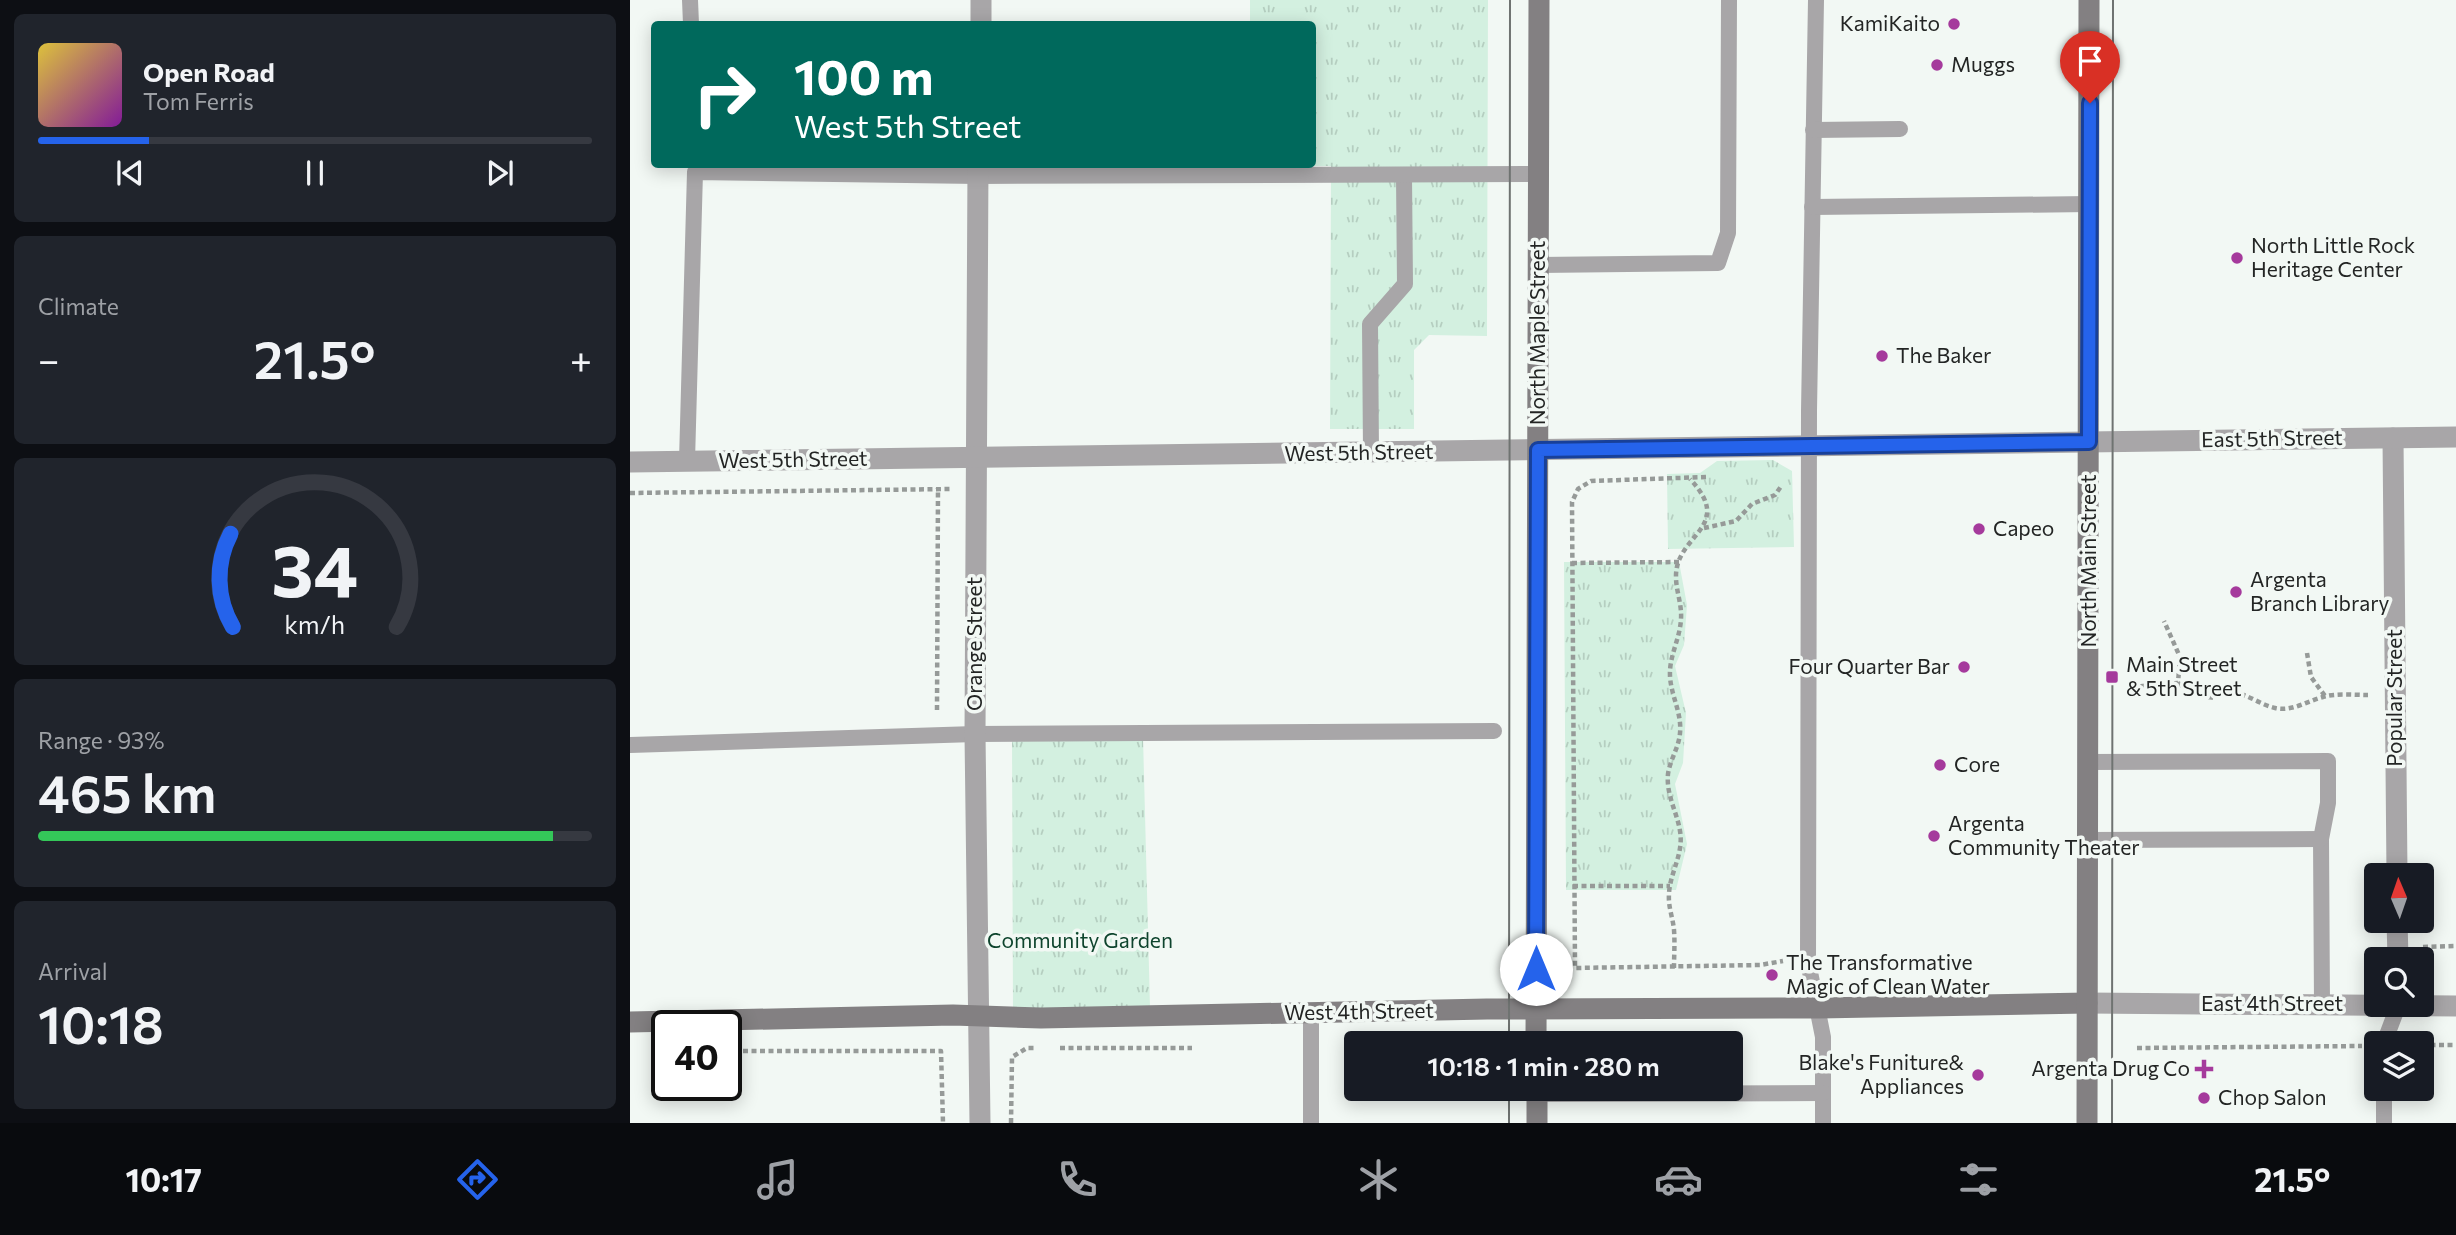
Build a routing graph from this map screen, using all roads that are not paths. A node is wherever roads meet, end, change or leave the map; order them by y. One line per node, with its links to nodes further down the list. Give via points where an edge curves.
1 (690, 0): 7 (lane)
2 (982, 0): 8 (street)
3 (1539, 0): 13 (street, North Maple Street)
4 (1729, 0): 17 (lane, via 1728,233 1718,263)
5 (1816, 0): 10 (lane)
6 (2089, 0): 15 (street, North Main Street)
7 (691, 21)
8 (981, 21)
9 (1900, 129): 10 (lane)
10 (1813, 130): 16 (lane)
11 (695, 169): 12 (lane); 25 (lane)
12 (978, 170): 14 (lane); 24 (street, Orange Street)
13 (1539, 174): 14 (lane); 17 (street, North Maple Street)
14 (1404, 176): 23 (lane, via 1405,284 1370,324)
15 (2090, 204): 16 (lane); 20 (street, North Main Street)
16 (1812, 207): 21 (lane)
17 (1538, 265): 22 (street, North Maple Street)
18 (2456, 437): 19 (street, East 5th Street)
19 (2393, 438): 20 (street, East 5th Street); 33 (street, Popular Street)
20 (2089, 442): 21 (street, West 5th Street); 30 (street, North Main Street)
21 (1810, 447): 22 (street, West 5th Street); 39 (lane, via 1808,962)
22 (1538, 450): 23 (street, West 5th Street); 40 (street, North Maple Street)
23 (1371, 453): 24 (street, West 5th Street)
24 (975, 457): 25 (street, West 5th Street); 28 (street, Orange Street)
25 (687, 461): 26 (street, West 5th Street)
26 (630, 462)
27 (1494, 731): 28 (lane)
28 (975, 734): 29 (lane); 42 (street, Orange Street)
29 (630, 745)
30 (2088, 762): 31 (lane, via 2328,761 2328,803); 32 (street, North Main Street)
31 (2321, 839): 32 (lane); 35 (lane)
32 (2088, 840): 34 (street, North Main Street)
33 (2397, 863)
34 (2087, 1003): 35 (street, East 4th Street); 39 (street, West 4th Street); 53 (street, North Main Street)
35 (2322, 1005): 36 (street, East 4th Street)
36 (2364, 1005)
37 (2434, 1006): 38 (street, East 4th Street)
38 (2456, 1006)
39 (1819, 1008): 40 (street, West 4th Street); 46 (lane)
40 (1536, 1010): 41 (street, West 4th Street); 44 (street, North Maple Street)
41 (1311, 1013): 42 (street, West 4th Street); 50 (lane)
42 (980, 1017): 43 (street, West 4th Street); 49 (street, Orange Street)
43 (630, 1023)
44 (1536, 1031)
45 (1743, 1092): 46 (lane)
46 (1823, 1093): 52 (lane)
47 (1536, 1101): 51 (street)
48 (2384, 1101): 54 (lane)
49 (980, 1123)
50 (1311, 1123)
51 (1537, 1123)
52 (1823, 1123)
53 (2087, 1123)
54 (2384, 1123)

